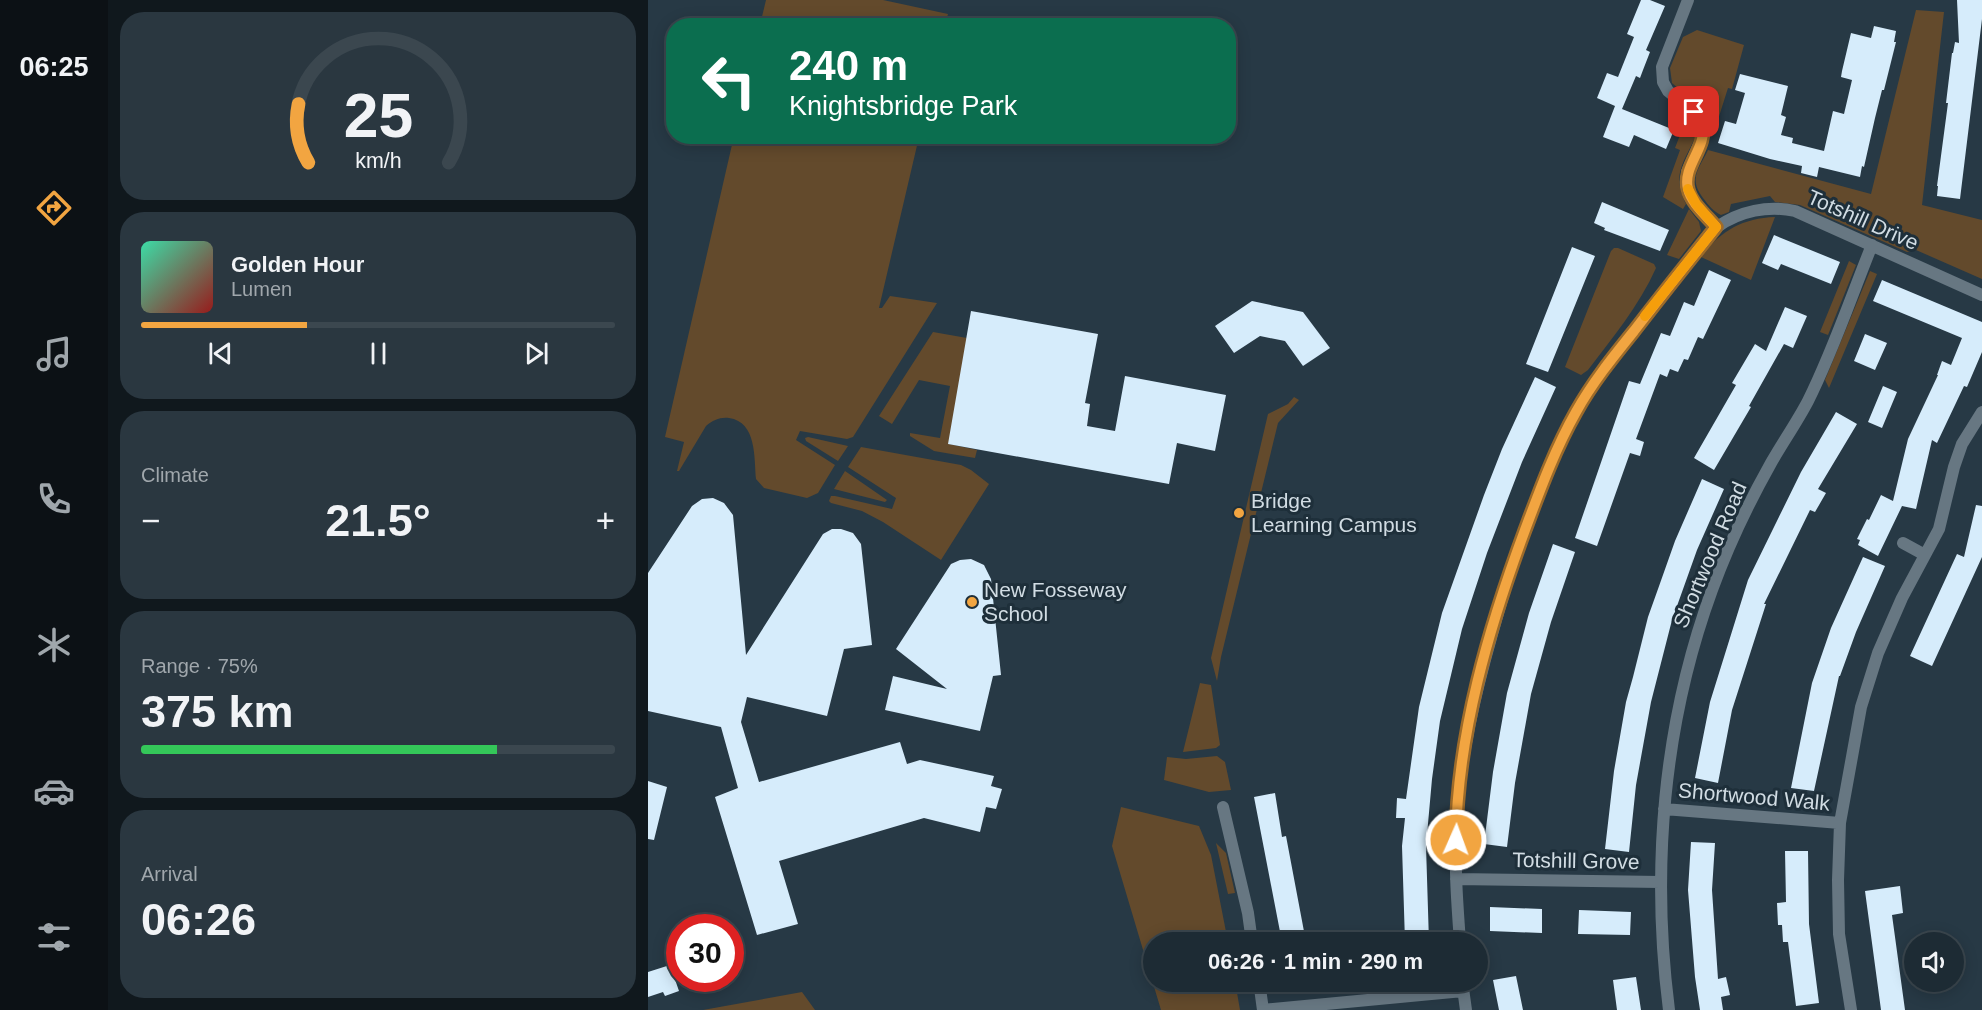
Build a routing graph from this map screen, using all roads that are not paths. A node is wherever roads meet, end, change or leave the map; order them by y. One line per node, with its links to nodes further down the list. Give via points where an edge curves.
1 (1688, 0): 2 (street, via 1662,67 1663,82 1668,92 1694,112 1702,125 1702,138 1687,172 1688,190)
2 (1716, 227): 3 (street, Totshill Drive, via 1748,212 1785,209); 11 (street, Totshill Drive, via 1595,381 1575,412 1536,502 1501,602 1473,705 1456,820)
3 (1872, 245): 4 (street, Totshill Drive); 9 (street, Shortwood Road, via 1814,389 1746,511 1712,589 1694,643 1672,740)
4 (1982, 295)
5 (1982, 412): 7 (street, via 1962,444 1939,530)
6 (1904, 543): 7 (street)
7 (1925, 555): 10 (street, via 1878,653 1861,707)
8 (1223, 807): 13 (street)
9 (1664, 809): 10 (street, Shortwood Walk); 12 (street, Shortwood Road)
10 (1840, 823): 21 (street, via 1839,934)
11 (1456, 879): 12 (street, Totshill Grove); 14 (street, Totshill Drive)
12 (1660, 882): 20 (street, Shortwood Road, via 1663,960)
13 (1251, 932)
14 (1459, 932)
15 (1261, 992): 18 (street)
16 (1413, 992): 18 (street)
17 (1464, 992): 19 (street)
18 (1263, 1010)
19 (1466, 1010)
20 (1670, 1010)
21 (1851, 1010)

